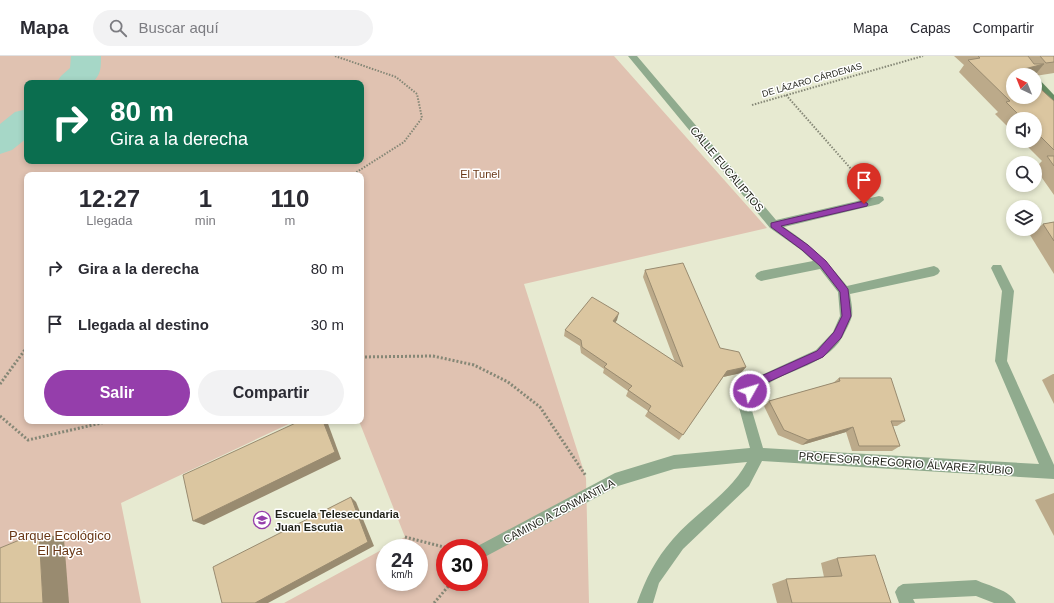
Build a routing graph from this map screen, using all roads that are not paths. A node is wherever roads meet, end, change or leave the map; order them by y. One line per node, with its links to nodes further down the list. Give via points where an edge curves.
1 (632, 56): 5 (street, CALLE EUCALIPTOS)
2 (1042, 87): 3 (main road)
3 (1054, 100)
4 (879, 200): 5 (street)
5 (774, 225): 6 (street, CALLE EUCALIPTOS, via 805,247)
6 (823, 264): 9 (street); 10 (street, CALLE EUCALIPTOS)
7 (998, 268): 12 (street, via 1008,291 1001,361)
8 (934, 271): 10 (street)
9 (761, 276)
10 (844, 291): 11 (street, via 846,316 838,335 820,354 763,380 750,391 744,404)
11 (758, 454): 12 (street, PROFESOR GREGORIO ÁLVAREZ RUBIO); 13 (street, CAMINO A ZONMANTLA, via 674,462 615,480); 14 (street, via 744,481 678,544 653,579)
12 (1052, 472)
13 (488, 548)
14 (645, 603)
15 (907, 603): 16 (street, via 903,592 976,588)
16 (1008, 603)

